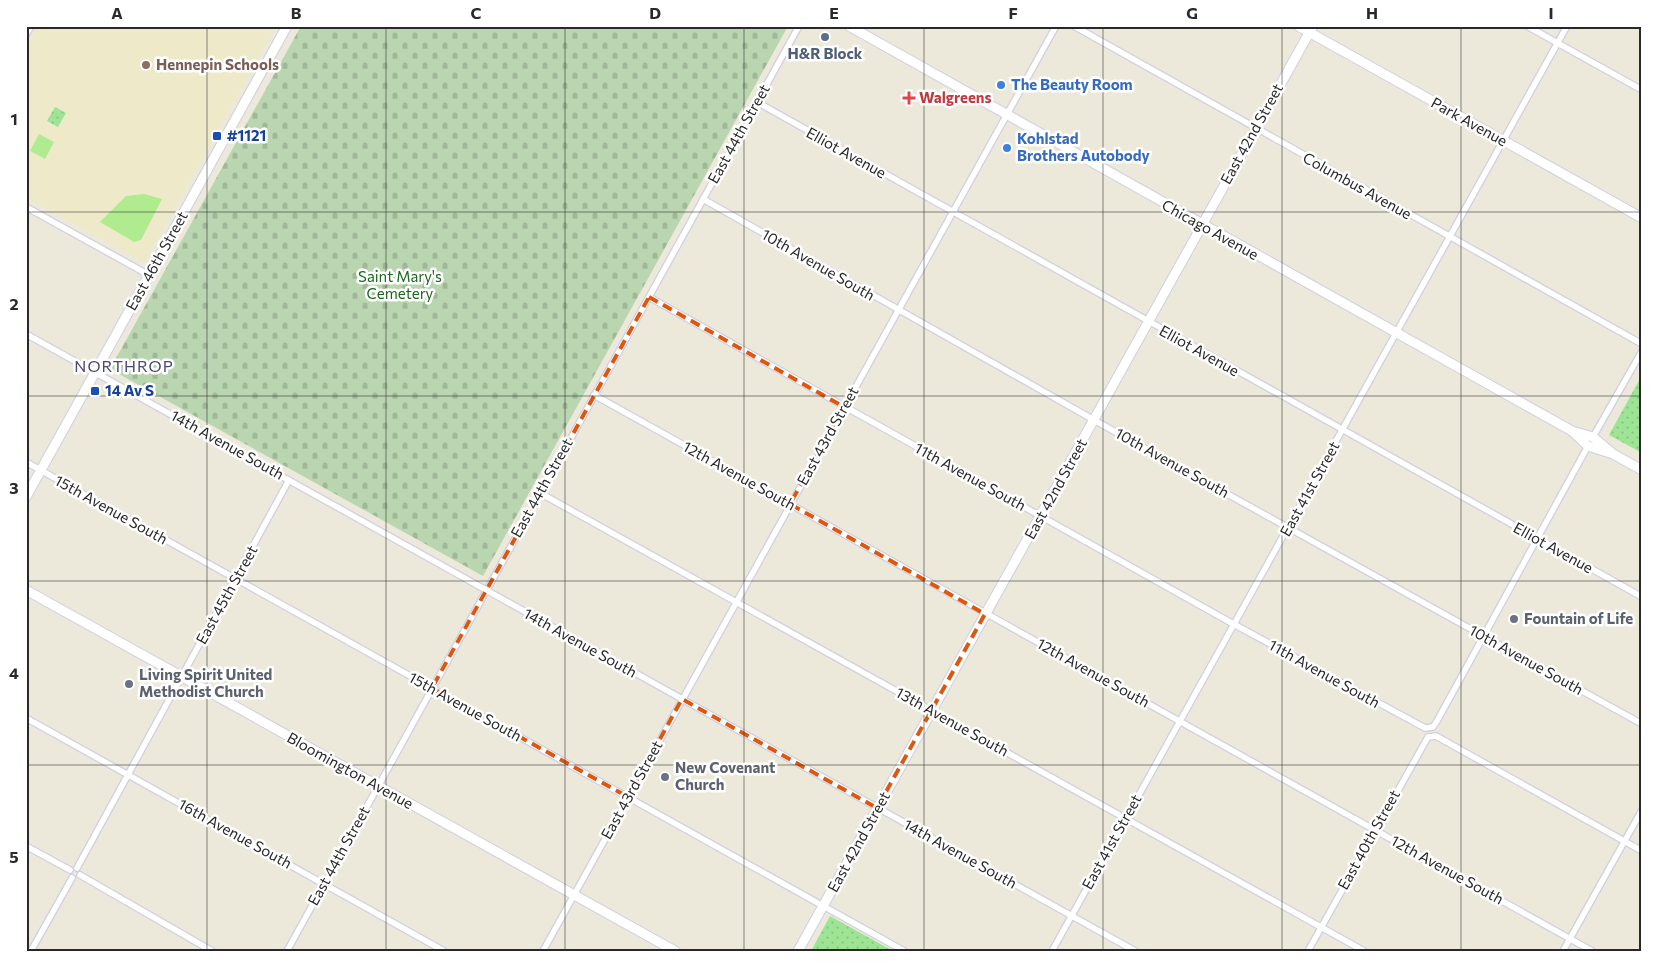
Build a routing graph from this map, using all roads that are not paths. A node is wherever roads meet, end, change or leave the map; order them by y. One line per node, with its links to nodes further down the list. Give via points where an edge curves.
1 (31, 26): 11 (street)
2 (288, 26): 24 (street, East 46th Street)
3 (799, 26): 14 (street, East 44th Street)
4 (849, 26): 15 (street, Chicago Avenue)
5 (1056, 26): 15 (street, East 43rd Street)
6 (1074, 26): 16 (street, Columbus Avenue)
7 (1298, 26): 10 (street, Park Avenue)
8 (1527, 26): 12 (street)
9 (1568, 26): 12 (street, East 41st Street)
10 (1311, 30): 16 (street, East 42nd Street); 17 (street, Park Avenue)
11 (26, 35)
12 (1558, 43): 13 (street); 17 (street, East 41st Street)
13 (1642, 90)
14 (757, 102): 18 (street, East 44th Street); 20 (street, Elliot Avenue)
15 (1007, 115): 20 (street, East 43rd Street); 22 (street, Chicago Avenue)
16 (1255, 129): 22 (street, East 42nd Street); 23 (street, Columbus Avenue)
17 (1503, 141): 21 (street, Park Avenue); 23 (street, East 41st Street)
18 (703, 199): 25 (street, East 44th Street); 26 (street, 10th Avenue South)
19 (26, 207): 24 (street)
20 (952, 213): 26 (street, East 43rd Street); 27 (street, Elliot Avenue)
21 (1642, 218)
22 (1201, 225): 27 (street, East 42nd Street); 29 (street, Chicago Avenue)
23 (1450, 237): 29 (street, East 41st Street); 30 (street, Columbus Avenue)
24 (149, 275): 32 (street, East 46th Street)
25 (649, 297): 33 (street, East 44th Street); 34 (street, 11th Avenue South)
26 (898, 310): 34 (street, East 43rd Street); 35 (street, 10th Avenue South)
27 (1148, 322): 35 (street, East 42nd Street); 36 (street, Elliot Avenue)
28 (26, 334): 32 (street, 14th Avenue South)
29 (1396, 334): 36 (street, East 41st Street); 37 (street, Chicago Avenue)
30 (1642, 344)
31 (1642, 351): 38 (street)
32 (95, 372): 42 (street, East 46th Street); 44 (street, 14th Avenue South)
33 (594, 395): 45 (street, East 44th Street); 47 (street, 12th Avenue South)
34 (844, 407): 47 (street, East 43rd Street); 48 (street, 11th Avenue South)
35 (1094, 420): 48 (street, East 42nd Street); 49 (street, 10th Avenue South)
36 (1342, 431): 49 (street, East 41st Street); 50 (street, Elliot Avenue)
37 (1572, 431): 38 (street, Chicago Avenue); 39 (street, Chicago Avenue)
38 (1593, 437): 40 (street, Chicago Avenue)
39 (1588, 446): 40 (street, Chicago Avenue); 50 (street)
40 (1613, 454): 43 (street, Chicago Avenue)
41 (26, 462): 42 (street, 15th Avenue South)
42 (41, 470): 46 (street, East 46th Street); 51 (street, 15th Avenue South)
43 (1642, 470)
44 (289, 480): 51 (street, East 45th Street); 53 (street, 14th Avenue South)
45 (540, 493): 53 (street, East 44th Street); 55 (street, 13th Avenue South)
46 (26, 497)
47 (790, 504): 55 (street, East 43rd Street); 56 (street, 12th Avenue South)
48 (1041, 516): 56 (street, East 42nd Street); 57 (street, 11th Avenue South)
49 (1288, 528): 57 (street, East 41st Street); 58 (street, 10th Avenue South)
50 (1537, 540): 54 (street, Elliot Avenue); 58 (street)
51 (236, 580): 59 (street, East 45th Street); 60 (street, 15th Avenue South)
52 (26, 590): 59 (street, Bloomington Avenue)
53 (486, 591): 60 (street, East 44th Street); 61 (street, 14th Avenue South)
54 (1642, 597)
55 (736, 602): 61 (street, East 43rd Street); 62 (street, 13th Avenue South)
56 (986, 614): 62 (street, East 42nd Street); 64 (street, 12th Avenue South)
57 (1233, 624): 58 (street, 11th Avenue South, via 1423,728 1433,727); 64 (street, East 41st Street)
58 (1484, 636): 65 (street, 10th Avenue South)
59 (182, 677): 66 (street, East 45th Street); 67 (street, Bloomington Avenue)
60 (432, 688): 67 (street, East 44th Street); 68 (street, 15th Avenue South)
61 (682, 699): 68 (street, East 43rd Street); 69 (street, 14th Avenue South)
62 (932, 711): 69 (street, East 42nd Street); 71 (street, 13th Avenue South)
63 (26, 718): 66 (street, 16th Avenue South)
64 (1180, 721): 71 (street, East 41st Street); 72 (street, 12th Avenue South)
65 (1642, 724)
66 (128, 775): 76 (street, East 45th Street); 80 (street, 16th Avenue South)
67 (377, 787): 80 (street, East 44th Street); 81 (street, Bloomington Avenue)
68 (628, 797): 81 (street, East 43rd Street); 82 (street, 15th Avenue South)
69 (877, 808): 82 (street, East 42nd Street); 83 (street, 14th Avenue South)
70 (1642, 810): 73 (street)
71 (1126, 819): 83 (street, East 41st Street); 84 (street, 13th Avenue South)
72 (1375, 830): 73 (street, East 40th Street, via 1422,744 1428,737 1436,736); 84 (street, East 40th Street); 85 (street, 12th Avenue South)
73 (1625, 842): 75 (street); 85 (street)
74 (26, 846): 77 (street)
75 (1642, 851)
76 (77, 868): 77 (street); 78 (street)
77 (70, 870): 79 (street)
78 (80, 875): 79 (street); 87 (street)
79 (72, 878): 86 (street)
80 (324, 883): 88 (street, East 44th Street); 89 (street, 16th Avenue South)
81 (574, 895): 90 (street, East 43rd Street); 91 (street, Bloomington Avenue)
82 (823, 906): 92 (street, East 42nd Street); 93 (street, 15th Avenue South)
83 (1072, 916): 94 (street, East 41st Street); 95 (street, 14th Avenue South)
84 (1321, 927): 96 (street, East 40th Street); 97 (street, 13th Avenue South)
85 (1570, 938): 98 (street); 99 (street, 12th Avenue South)
86 (31, 951)
87 (212, 951)
88 (287, 951)
89 (444, 951)
90 (543, 951)
91 (675, 951)
92 (798, 951)
93 (904, 951)
94 (1052, 951)
95 (1135, 951)
96 (1308, 951)
97 (1364, 951)
98 (1563, 951)
99 (1592, 951)

